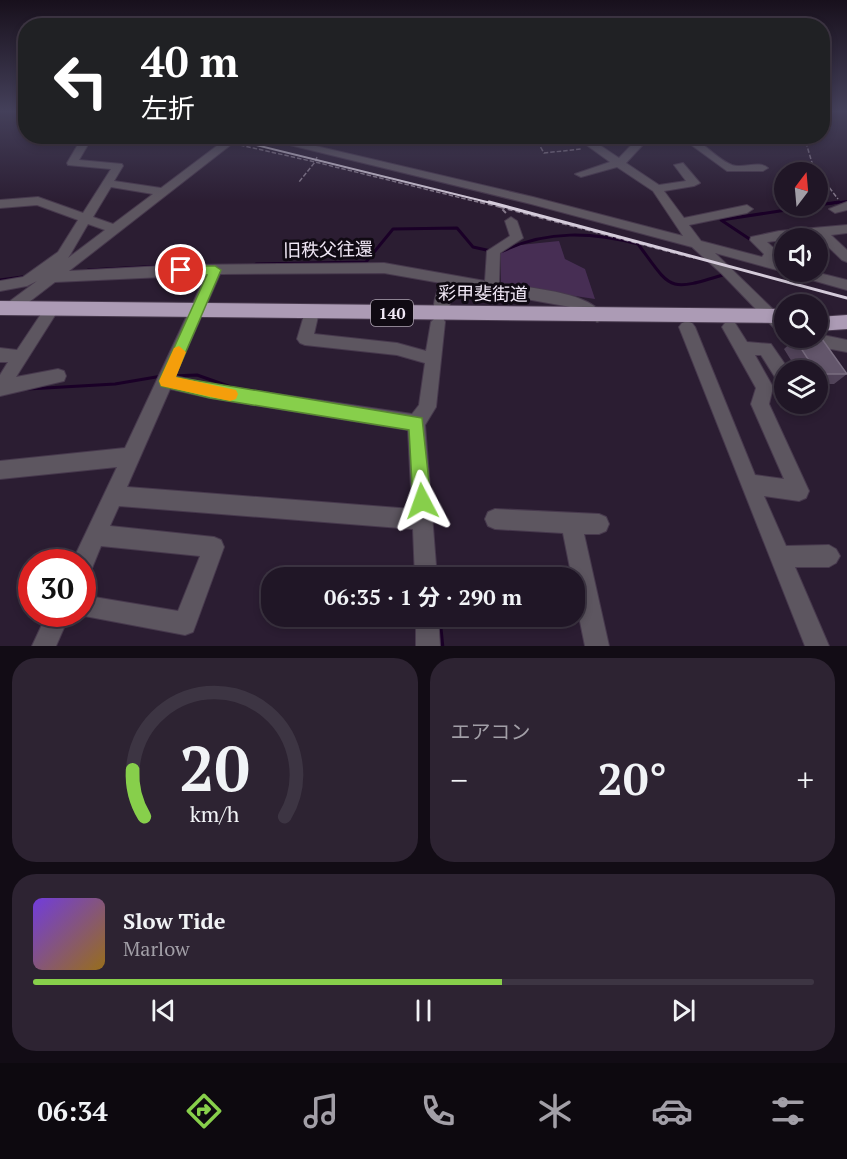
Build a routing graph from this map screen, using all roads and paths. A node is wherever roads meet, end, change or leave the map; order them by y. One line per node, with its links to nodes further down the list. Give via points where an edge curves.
1 (83, 144): 18 (street, via 72,163 118,166)
2 (226, 144): 20 (street)
3 (258, 144): 12 (path)
4 (282, 144): 12 (street)
5 (359, 144): 12 (path, via 330,145)
6 (539, 144): 11 (path, via 544,153)
7 (590, 144): 11 (street)
8 (638, 144): 13 (street)
9 (695, 144): 15 (street, via 731,169)
10 (806, 144): 22 (path, via 813,166)
11 (595, 148): 13 (street)
12 (317, 156): 17 (path); 23 (path); 33 (street)
13 (618, 163): 16 (street); 19 (street)
14 (679, 165): 19 (street, via 694,183)
15 (763, 168)
16 (581, 174)
17 (299, 182)
18 (106, 183): 20 (street); 25 (street)
19 (657, 189): 27 (street)
20 (163, 192): 28 (street)
21 (0, 204): 25 (street, via 38,201)
22 (840, 204)
23 (500, 207): 26 (path); 37 (path)
24 (747, 209): 27 (street)
25 (84, 219): 28 (street); 38 (street)
26 (511, 221): 44 (street, via 516,238 496,250)
27 (680, 223): 33 (street)
28 (114, 229): 38 (street)
29 (847, 229): 30 (street)
30 (828, 231)
31 (774, 235): 35 (street, via 756,240 772,253)
32 (828, 239): 34 (street)
33 (694, 242): 35 (street); 37 (street)
34 (847, 257)
35 (765, 262): 36 (street)
36 (774, 264)
37 (720, 265): 50 (street)
38 (58, 266): 39 (street, 旧秩父往還); 43 (street, via 27,281); 45 (street)
39 (215, 270): 40 (street, 旧秩父往還, via 384,268); 47 (street)
40 (451, 279): 44 (street, 旧秩父往還); 52 (street, via 444,291)
41 (828, 280): 42 (street)
42 (847, 285)
43 (0, 286)
44 (492, 287): 49 (street, 旧秩父往還, via 580,303)
45 (4, 312): 46 (highway, 彩甲斐街道 / 140)
46 (48, 314): 47 (highway, 彩甲斐街道 / 140); 63 (street)
47 (195, 315): 48 (highway, 彩甲斐街道 / 140); 67 (street)
48 (311, 316): 52 (highway, 彩甲斐街道 / 140); 64 (street, via 305,339 397,349)
49 (597, 316): 52 (highway, 彩甲斐街道 / 140); 55 (highway, 彩甲斐街道 / 140)
50 (774, 316)
51 (828, 316): 53 (highway)
52 (439, 318): 57 (highway, 彩甲斐街道 / 140); 64 (street)
53 (843, 319): 54 (highway); 60 (street)
54 (828, 322)
55 (774, 323)
56 (774, 324): 58 (highway, 彩甲斐街道 / 140)
57 (687, 327): 58 (highway, 彩甲斐街道 / 140); 74 (street)
58 (729, 327): 61 (street)
59 (828, 343): 60 (street)
60 (845, 346)
61 (743, 349): 65 (street, via 765,348); 68 (street)
62 (0, 355): 63 (street)
63 (20, 357): 70 (street)
64 (433, 359): 71 (street, via 427,407)
65 (774, 362)
66 (58, 376): 70 (street)
67 (166, 381): 71 (street, via 210,392); 72 (street)
68 (765, 387): 69 (street); 74 (street, via 760,404 799,491)
69 (774, 387)
70 (0, 388)
71 (416, 423): 77 (street)
72 (133, 456): 73 (street); 75 (street)
73 (0, 470)
74 (749, 484): 83 (street)
75 (115, 496): 77 (street); 80 (street)
76 (495, 519): 78 (street)
77 (423, 520): 84 (street)
78 (571, 523): 79 (street); 90 (street)
79 (599, 524)
80 (97, 535): 81 (street); 85 (street, via 214,547 185,624)
81 (90, 549)
82 (829, 556): 83 (street)
83 (780, 557): 91 (street)
84 (425, 567)
85 (96, 608)
86 (53, 627): 88 (street)
87 (427, 627): 89 (street)
88 (44, 646)
89 (428, 646)
90 (597, 646)
91 (817, 646)

